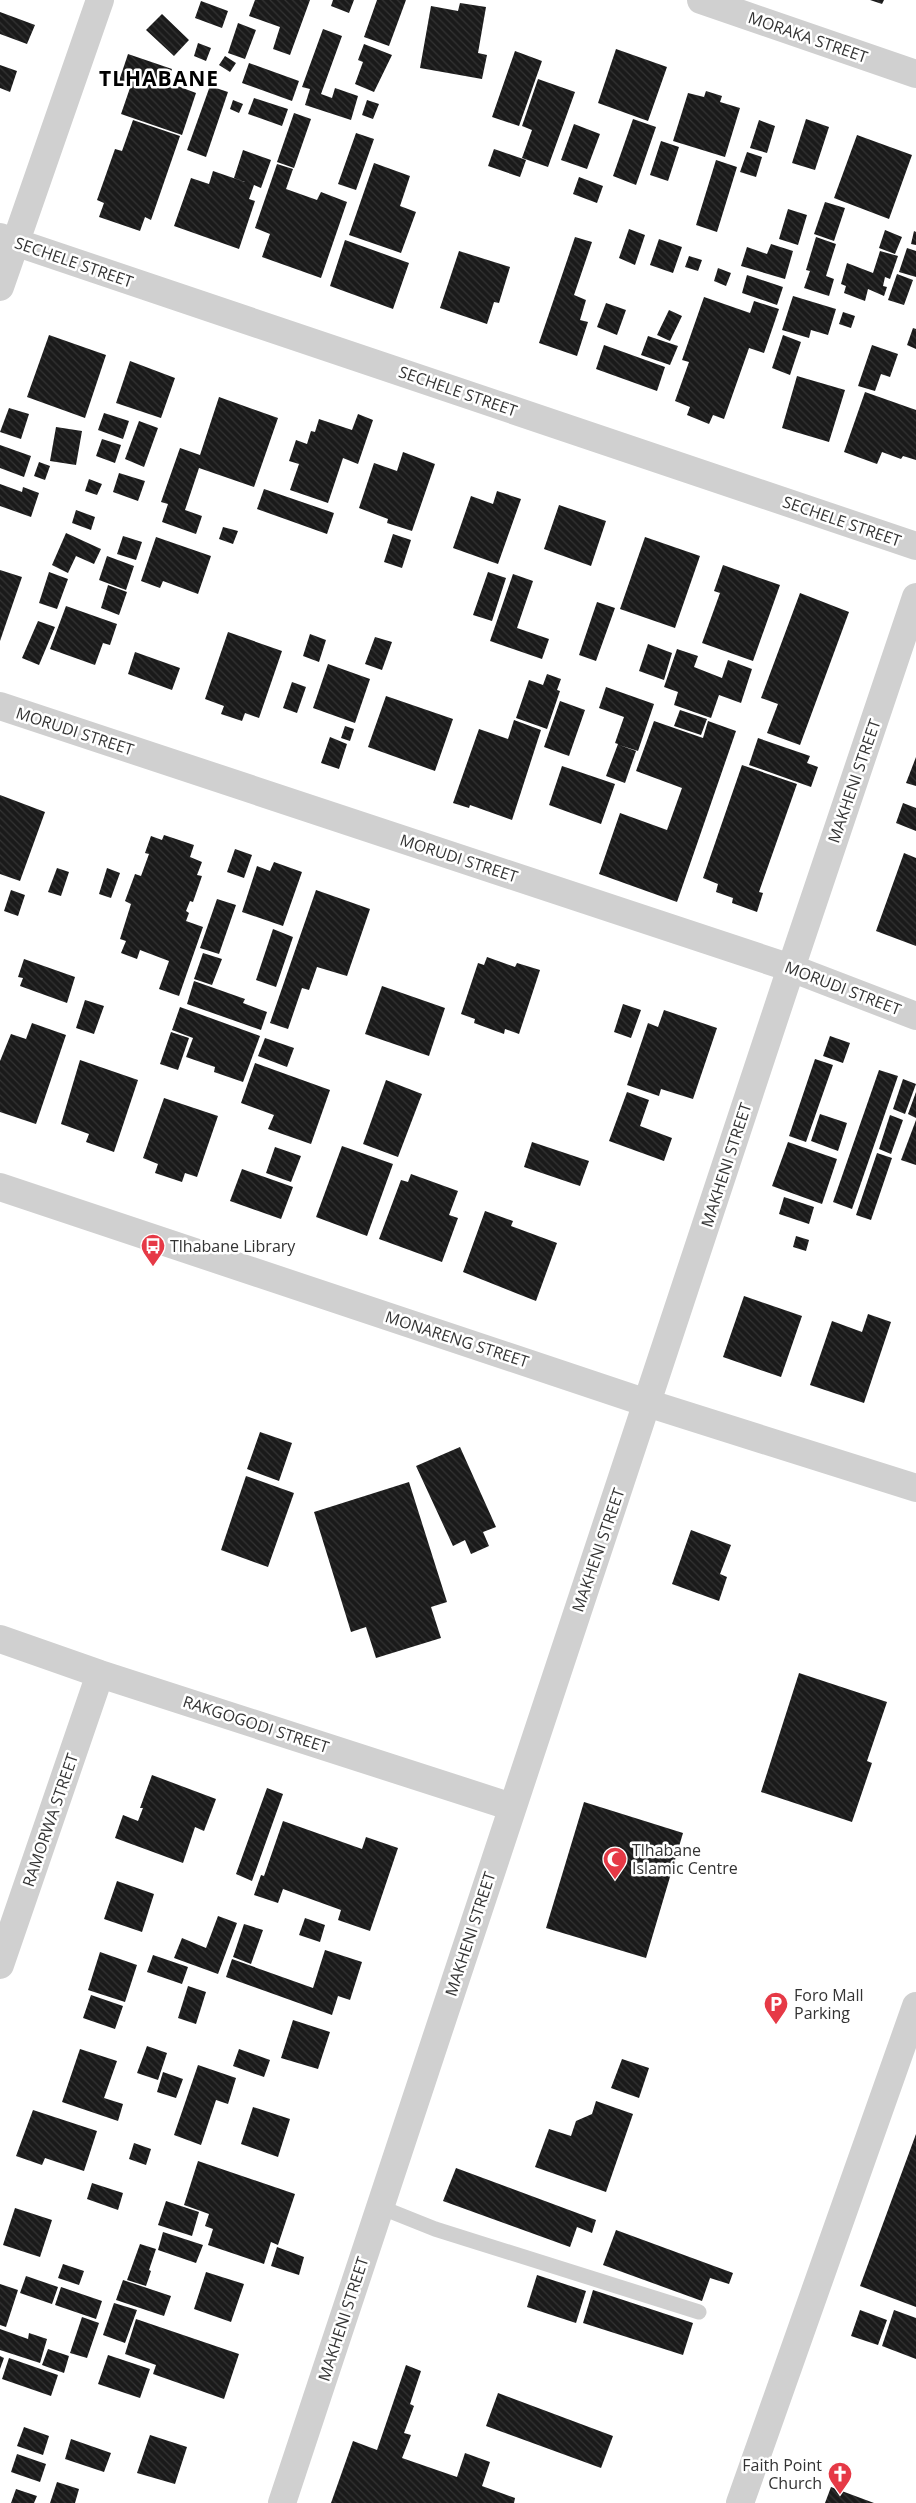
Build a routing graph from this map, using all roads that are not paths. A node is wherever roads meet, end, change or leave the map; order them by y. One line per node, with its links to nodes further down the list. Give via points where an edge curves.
1 (100, 0): 4 (street)
2 (701, 0): 3 (street, MORAKA STREET)
3 (916, 74)
4 (8, 239): 5 (street); 6 (street, SECHELE STREET)
5 (0, 287)
6 (916, 546)
7 (916, 597): 9 (street, MAKHENI STREET)
8 (0, 706): 9 (street, MORUDI STREET)
9 (791, 968): 10 (street, MORUDI STREET); 12 (street, MAKHENI STREET)
10 (916, 1016)
11 (0, 1187): 12 (street, MONARENG STREET)
12 (648, 1403): 13 (street, MONARENG STREET); 16 (street, MAKHENI STREET)
13 (916, 1488)
14 (0, 1639): 15 (street, RAKGOGODI STREET)
15 (100, 1674): 16 (street, RAKGOGODI STREET); 17 (street, RAMORWA STREET)
16 (512, 1807): 19 (street, MAKHENI STREET)
17 (0, 1965)
18 (916, 2006): 22 (street)
19 (380, 2207): 20 (lane, via 435,2229); 21 (street, MAKHENI STREET)
20 (699, 2312)
21 (282, 2503)
22 (740, 2503)

